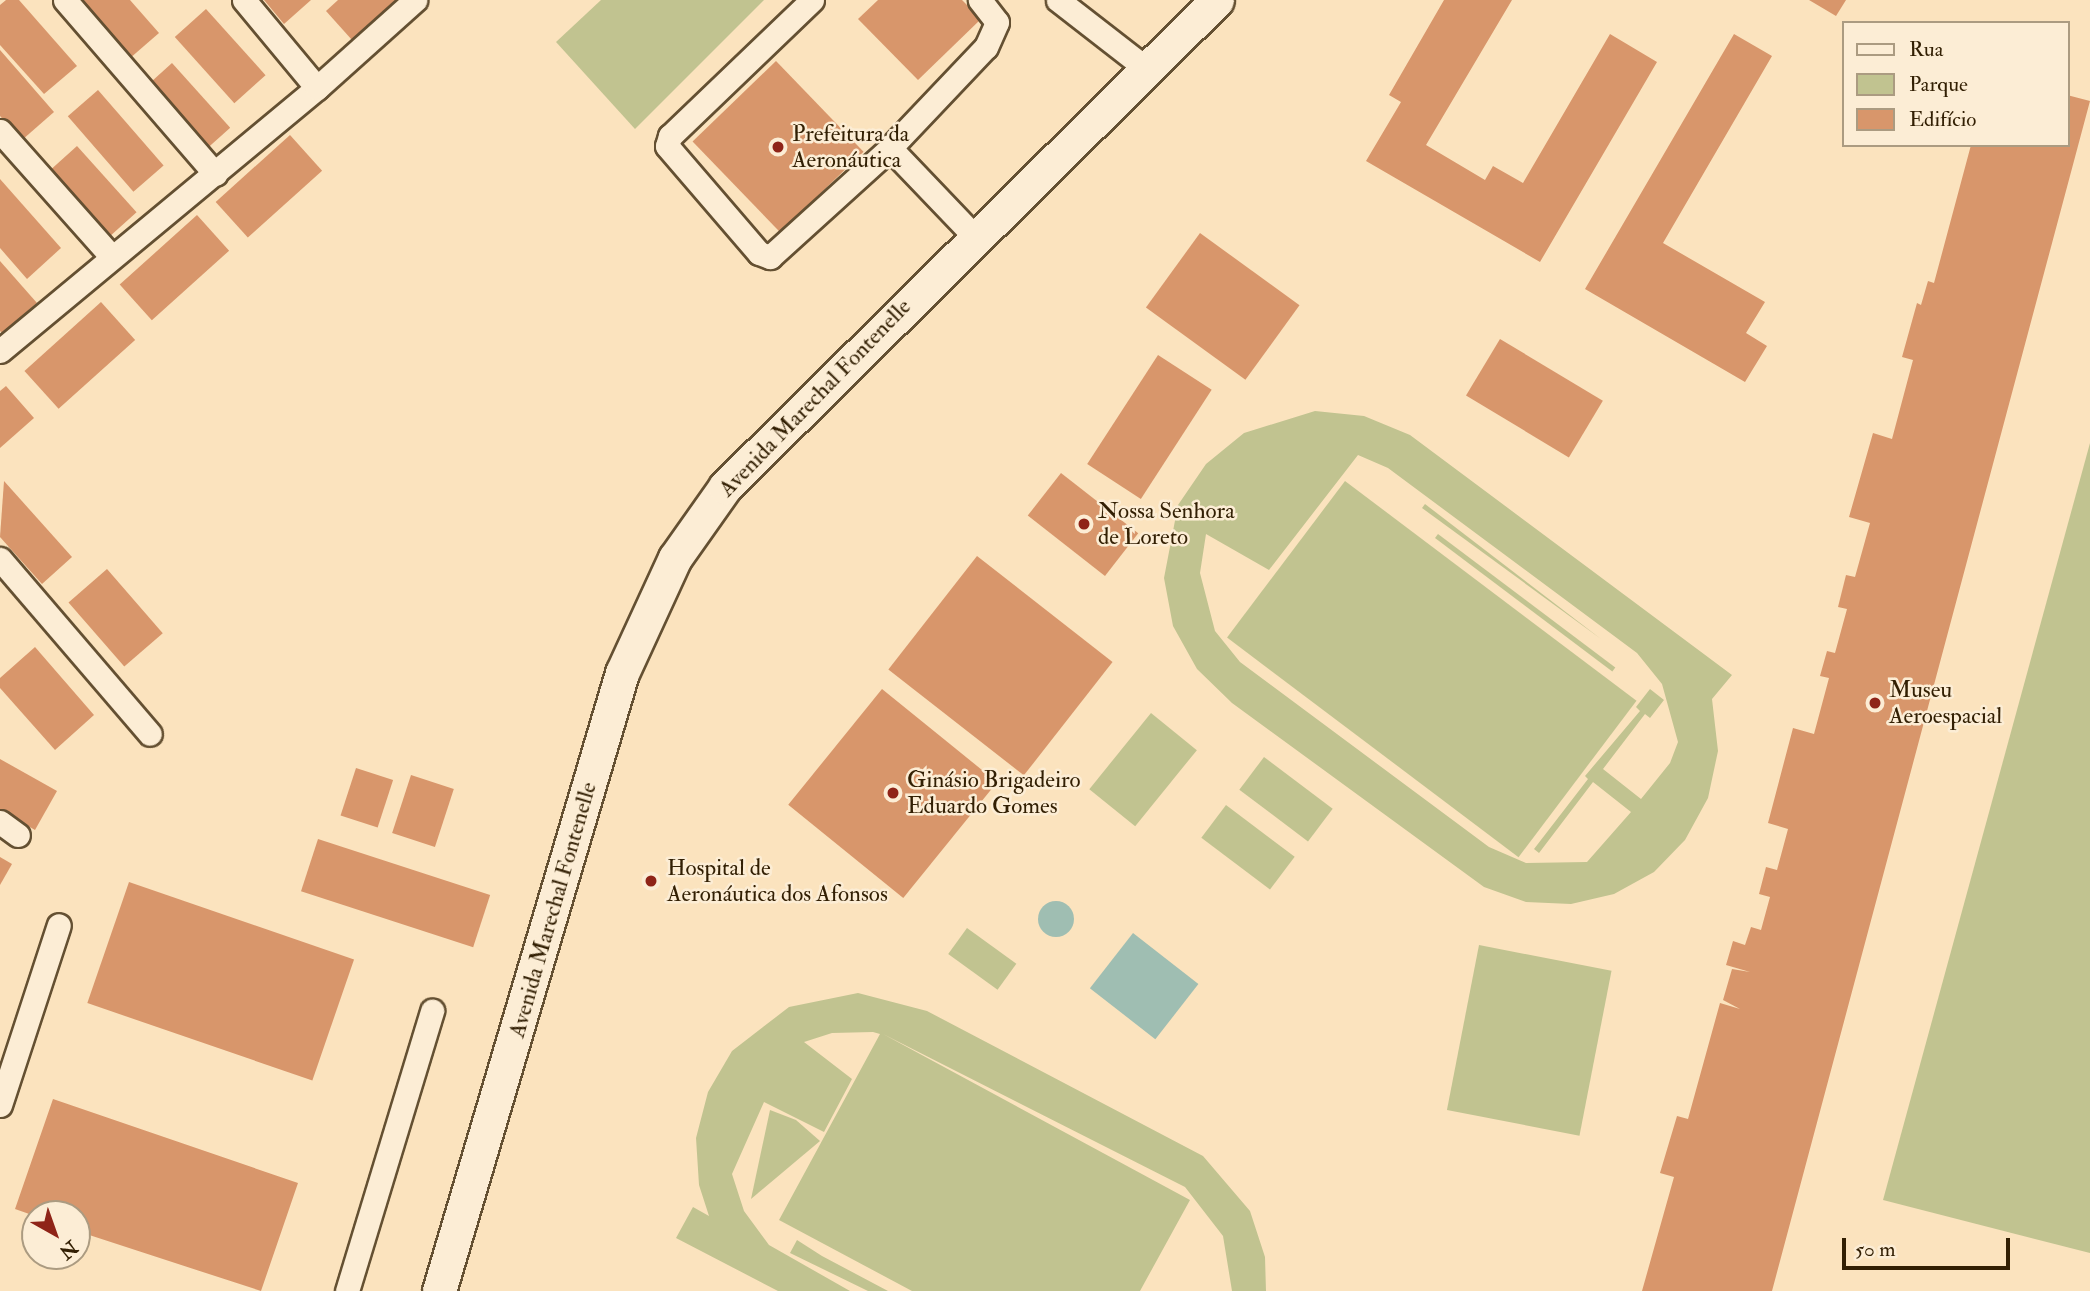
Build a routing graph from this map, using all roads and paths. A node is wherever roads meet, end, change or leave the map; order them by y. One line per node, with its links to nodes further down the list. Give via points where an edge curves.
1 (65, 0): 12 (street)
2 (244, 0): 9 (street)
3 (415, 0): 9 (street)
4 (813, 0): 11 (street, via 670,136 667,146 759,253 770,257)
5 (980, 0): 11 (street, via 997,22 986,47)
6 (1058, 0): 8 (street)
7 (1217, 0): 8 (main road, Avenida Marechal Fontenelle)
8 (1147, 69): 13 (main road, Avenida Marechal Fontenelle)
9 (317, 88): 12 (street)
10 (0, 131): 14 (street)
11 (890, 148): 13 (street)
12 (215, 174): 14 (street)
13 (975, 237): 22 (main road, Avenida Marechal Fontenelle, via 725,487 675,558 644,617)
14 (111, 256): 15 (street)
15 (2, 346)
16 (0, 559): 17 (street)
17 (150, 734)
18 (59, 925): 20 (street)
19 (432, 1011): 21 (street)
20 (0, 1105)
21 (347, 1291)
22 (439, 1291)

